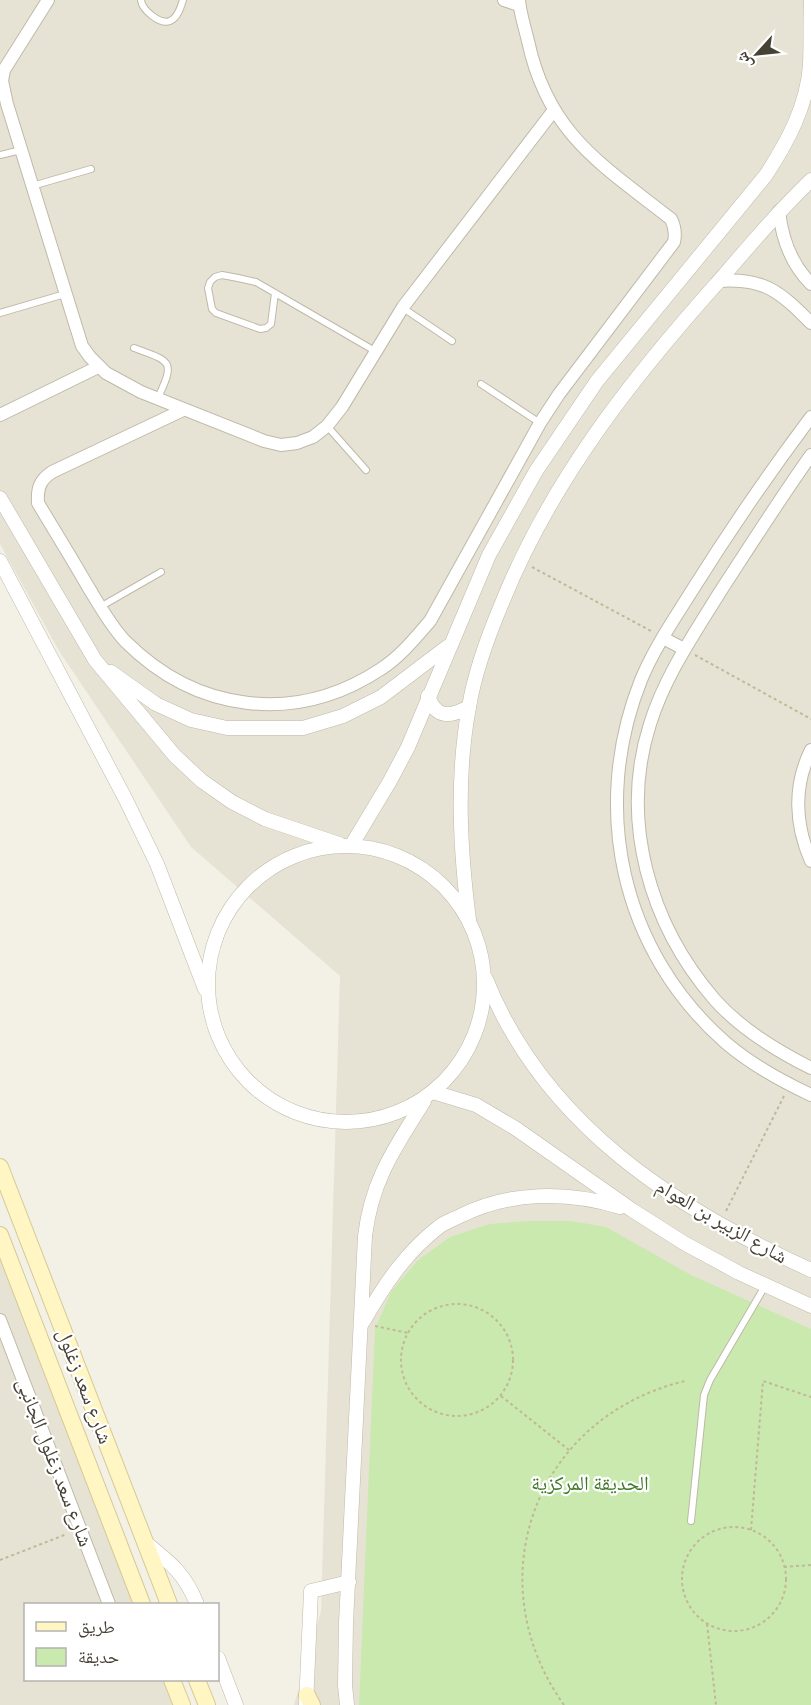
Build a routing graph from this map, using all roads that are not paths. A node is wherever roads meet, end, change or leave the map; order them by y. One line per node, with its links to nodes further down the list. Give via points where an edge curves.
1 (48, 0): 7 (street)
2 (141, 0): 3 (lane, via 145,11 164,22 175,18)
3 (183, 0)
4 (504, 0): 6 (street)
5 (811, 0): 40 (street, via 810,66 802,105 787,142 766,175 634,333 562,431 489,555)
6 (519, 2): 8 (street, via 532,62)
7 (4, 63): 9 (street, via 3,93)
8 (554, 110): 19 (street); 31 (street, via 591,157 671,219 676,234 674,242)
9 (21, 150): 10 (lane); 13 (street)
10 (0, 155)
11 (91, 169): 13 (lane)
12 (811, 180): 14 (street)
13 (32, 186): 18 (street)
14 (779, 211): 15 (street); 16 (street, via 786,247)
15 (718, 281): 21 (street, via 752,282 770,288 787,298); 44 (street, via 654,355 595,433 548,508 519,560 485,648)
16 (811, 284)
17 (275, 293): 17 (lane, via 256,282 222,275 215,277 208,288 216,313 260,329 271,324); 24 (lane)
18 (65, 294): 20 (lane); 25 (street, via 82,346)
19 (403, 308): 22 (lane); 24 (street)
20 (0, 313)
21 (811, 323)
22 (452, 341)
23 (134, 348): 27 (lane, via 167,362 168,375)
24 (375, 351): 32 (street)
25 (98, 366): 27 (street); 29 (street)
26 (481, 384): 31 (lane)
27 (157, 400): 28 (street)
28 (183, 410): 32 (street, via 280,445 313,437); 38 (street, via 52,472 39,484 38,502)
29 (0, 415)
30 (811, 417): 39 (street)
31 (540, 423): 38 (street, via 430,621 383,668 355,684 292,703 254,704 217,698 182,685 150,665 123,639)
32 (327, 426): 34 (lane)
33 (811, 455): 41 (street)
34 (366, 470)
35 (0, 498): 42 (street)
36 (0, 561): 50 (street, via 157,864)
37 (161, 572): 38 (lane)
38 (100, 607)
39 (663, 638): 41 (street); 52 (street, via 642,678 627,721 618,765 619,844 631,900 648,942 671,981)
40 (449, 646): 42 (street, via 381,696 343,716 303,728 228,728 191,720 156,704); 43 (street)
41 (684, 649): 51 (street, via 664,686 640,766 641,850 651,891 667,929 688,966)
42 (95, 660): 46 (street, via 175,756 202,781 265,819)
43 (428, 696): 44 (street, via 430,704 444,714); 46 (street, via 390,781)
44 (469, 706): 48 (street, via 461,772 461,822)
45 (811, 750): 47 (street, via 798,789 798,817)
46 (347, 846): 48 (street, via 403,858 430,874 452,896); 50 (street, via 306,851 281,861 240,895 214,942)
47 (811, 861)
48 (469, 922): 49 (street)
49 (483, 972): 54 (street, via 480,1017 473,1039 449,1077); 61 (street, شارع الزبير بن العوام, via 518,1043 544,1081 607,1147 680,1202 762,1248)
50 (207, 995): 54 (street, via 216,1030 235,1066 251,1085 292,1112 324,1121 365,1122 389,1116)
51 (716, 1001): 52 (street); 53 (street, via 773,1047)
52 (700, 1017): 55 (street, via 749,1060)
53 (811, 1068)
54 (430, 1094): 57 (street, شارع الزبير بن العوام, via 477,1104); 65 (street, via 374,1189 365,1236)
55 (811, 1095)
56 (0, 1167): 59 (main road, شارع سعد زغلول)
57 (632, 1210): 62 (street, شارع الزبير بن العوام); 65 (street, via 589,1199 535,1196 471,1210 442,1225 416,1247)
58 (0, 1236): 60 (main road, شارع سعد زغلول)
59 (31, 1248): 60 (main road); 67 (main road, شارع سعد زغلول)
60 (8, 1256): 70 (main road, شارع سعد زغلول)
61 (811, 1270)
62 (765, 1286): 63 (street, شارع الزبير بن العوام); 66 (lane, via 704,1395)
63 (811, 1306)
64 (0, 1320): 69 (street, شارع سعد زغلول الجانبى)
65 (362, 1323): 68 (street)
66 (691, 1521)
67 (147, 1544): 71 (main road, شارع سعد زغلول); 72 (street, via 180,1572)
68 (350, 1581): 76 (street, via 311,1591); 80 (street)
69 (108, 1603)
70 (141, 1603)
71 (168, 1603)
72 (196, 1603)
73 (219, 1661): 79 (street)
74 (171, 1681): 77 (main road)
75 (197, 1681): 78 (main road)
76 (308, 1702)
77 (182, 1705)
78 (207, 1705)
79 (236, 1705)
80 (346, 1705)

